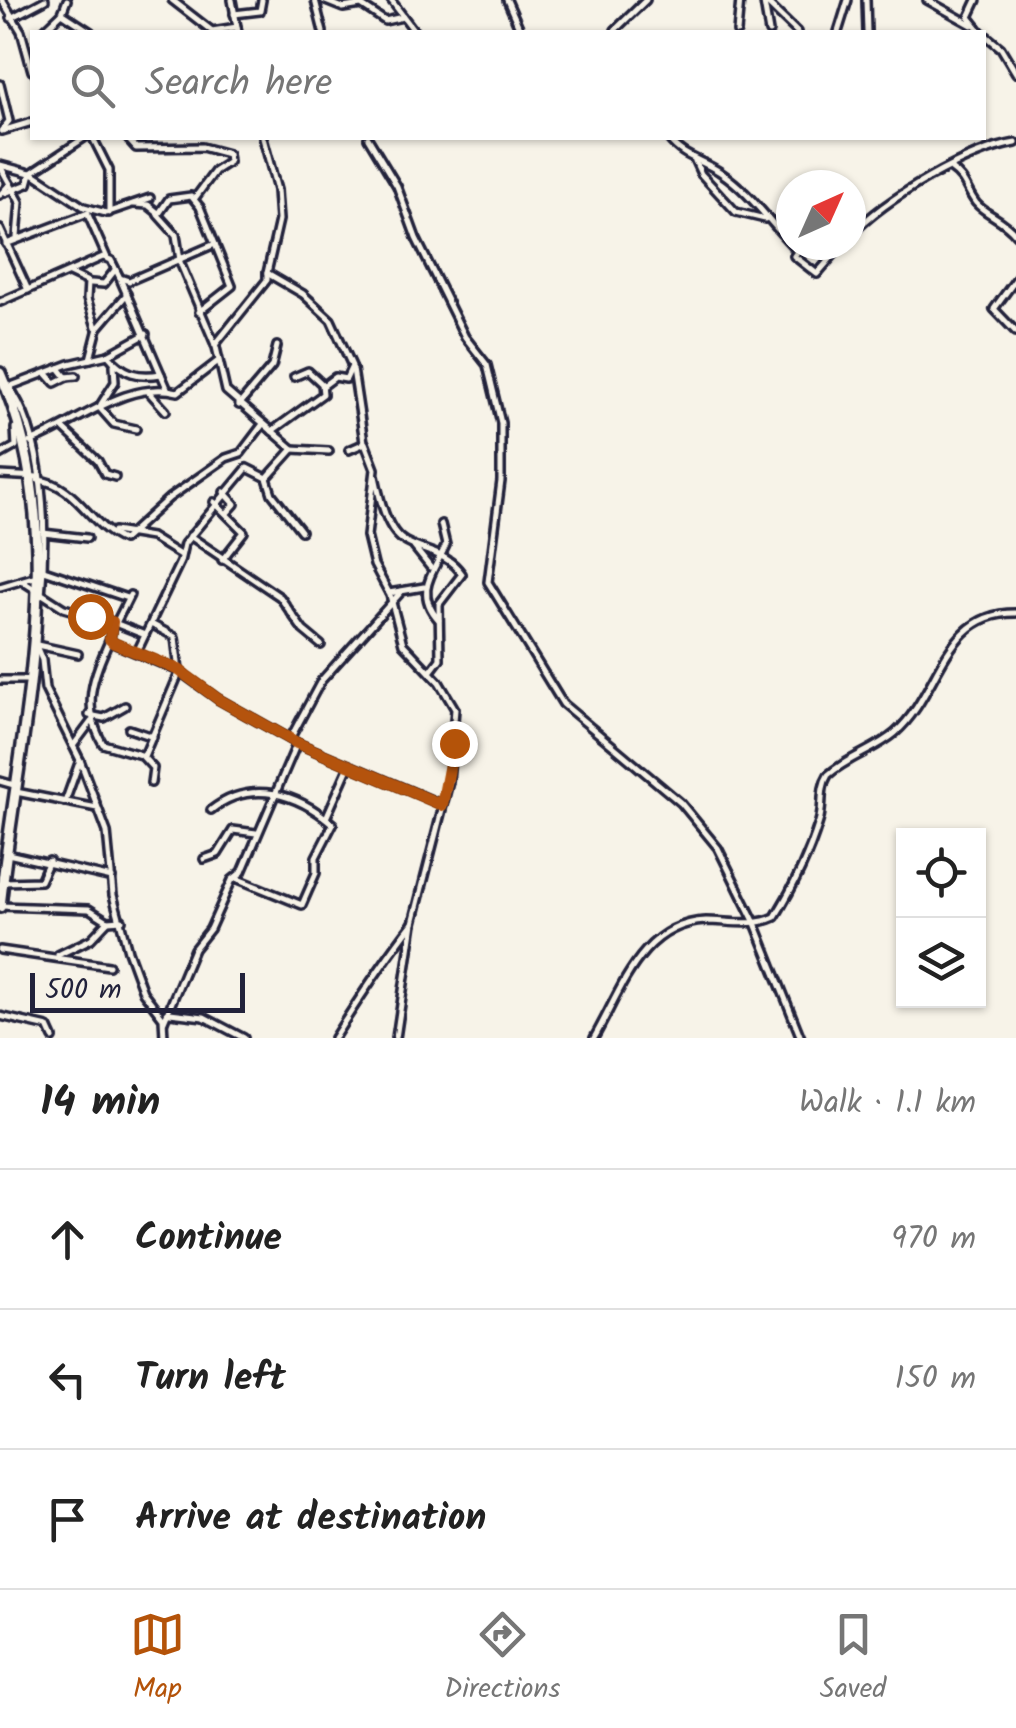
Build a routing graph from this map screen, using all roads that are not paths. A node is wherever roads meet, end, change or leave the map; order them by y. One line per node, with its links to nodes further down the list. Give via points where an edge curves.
1 (2, 0): 19 (street)
2 (45, 0): 19 (street)
3 (67, 0): 16 (street)
4 (172, 0): 23 (street)
5 (232, 0): 17 (street)
6 (262, 0): 17 (street, via 260,10)
7 (320, 0): 18 (street, via 343,8 360,5 381,20); 25 (street)
8 (391, 0): 18 (street)
9 (507, 0): 27 (street)
10 (646, 0): 28 (street)
11 (740, 0): 29 (street)
12 (848, 0): 32 (street)
13 (866, 0): 33 (street)
14 (927, 0): 20 (street)
15 (976, 0): 20 (street)
16 (62, 14): 21 (street); 22 (street)
17 (234, 14): 24 (street)
18 (402, 17): 26 (street)
19 (11, 18): 37 (street)
20 (972, 25): 34 (street)
21 (44, 30)
22 (87, 30)
23 (210, 30)
24 (237, 30)
25 (324, 30)
26 (413, 30)
27 (520, 30)
28 (615, 30)
29 (737, 30)
30 (769, 30): 31 (street, via 764,0)
31 (794, 30)
32 (839, 30)
33 (867, 30)
34 (978, 30)
35 (986, 37): 39 (street)
36 (30, 56): 37 (street)
37 (29, 62): 38 (street)
38 (30, 65)
39 (1016, 73)
40 (0, 84): 42 (street, via 9,121)
41 (30, 123): 42 (street)
42 (0, 132)
43 (94, 140): 60 (street, via 108,164)
44 (128, 140): 59 (street, via 136,148 225,152 229,162)
45 (264, 140): 82 (street, via 279,220)
46 (369, 140): 205 (street, via 490,378 501,423 501,481 488,582 566,707 706,832)
47 (670, 140): 50 (street)
48 (72, 141): 54 (street)
49 (1016, 143): 52 (street, via 984,149)
50 (695, 162): 66 (street, via 724,175); 66 (street, via 736,212)
51 (0, 165): 54 (street); 56 (street)
52 (959, 165): 53 (street); 55 (street)
53 (951, 169): 55 (street); 67 (street)
54 (31, 173): 56 (street, via 22,187); 62 (street)
55 (961, 175): 70 (street, via 977,204)
56 (11, 185): 57 (street); 71 (street, via 20,202)
57 (2, 194)
58 (150, 198): 61 (street)
59 (195, 198): 64 (street, via 172,198); 73 (street)
60 (111, 200): 63 (street); 65 (street)
61 (134, 204): 63 (street); 64 (street)
62 (87, 211): 65 (street); 71 (street); 76 (street)
63 (119, 211): 65 (street)
64 (158, 212): 74 (street)
65 (109, 214)
66 (766, 218): 69 (street)
67 (866, 225)
68 (0, 229): 72 (street)
69 (776, 229)
70 (1016, 234)
71 (15, 239): 72 (street)
72 (6, 244): 87 (street)
73 (215, 244): 75 (street); 92 (street, via 232,286)
74 (181, 250): 75 (street); 77 (street)
75 (190, 255): 77 (street)
76 (107, 258): 80 (street); 81 (street)
77 (179, 260): 83 (street); 92 (street)
78 (799, 260): 79 (street, via 816,274)
79 (829, 260)
80 (115, 270): 83 (street); 85 (street)
81 (70, 273): 86 (street); 87 (street)
82 (267, 273): 96 (street); 102 (street, via 331,320)
83 (121, 279): 85 (street); 88 (street)
84 (1016, 279): 89 (street)
85 (109, 281): 86 (street)
86 (88, 282): 93 (street)
87 (28, 290): 91 (street)
88 (127, 294): 93 (street); 95 (street)
89 (1008, 294): 90 (street); 94 (street, via 994,309)
90 (1016, 298)
91 (0, 302)
92 (199, 312): 96 (street)
93 (98, 330): 99 (street)
94 (1015, 333)
95 (146, 334): 98 (street); 105 (street)
96 (215, 345): 100 (street)
97 (277, 346): 115 (street, via 272,366)
98 (108, 356): 99 (street); 101 (street)
99 (90, 359): 103 (street)
100 (216, 362): 113 (street, via 178,392); 115 (street, via 226,391)
101 (114, 363): 105 (street, via 135,375); 116 (street, via 114,385)
102 (352, 366): 109 (street); 112 (street)
103 (59, 368): 104 (street); 107 (street)
104 (46, 373): 107 (street, via 54,384); 110 (street)
105 (162, 374): 113 (street)
106 (76, 376): 107 (street)
107 (67, 378)
108 (294, 378): 111 (street, via 308,370)
109 (345, 380): 111 (street, via 336,377); 112 (street)
110 (5, 381): 118 (main road); 123 (street)
111 (322, 386): 122 (street, via 320,397)
112 (354, 386): 124 (street)
113 (168, 388): 114 (street)
114 (148, 391): 116 (street); 117 (street)
115 (240, 404): 119 (street)
116 (99, 407): 120 (street); 121 (street, via 114,424)
117 (166, 411)
118 (17, 417): 129 (street, via 16,446); 135 (main road)
119 (263, 424): 122 (street); 128 (street)
120 (64, 428): 123 (street); 133 (street)
121 (136, 429)
122 (272, 431): 125 (street)
123 (29, 439): 135 (street)
124 (365, 443): 126 (street); 131 (street)
125 (293, 448): 127 (street); 134 (street)
126 (349, 450)
127 (329, 451)
128 (240, 453): 130 (street); 142 (street, via 168,498)
129 (0, 455)
130 (249, 467): 134 (street); 136 (street)
131 (375, 474): 145 (street, via 388,518); 154 (street, via 367,536)
132 (0, 475): 135 (street)
133 (115, 477)
134 (267, 478): 140 (street)
135 (36, 479): 141 (street); 142 (street, via 68,490 120,540); 150 (main road)
136 (224, 492): 137 (street); 138 (street, via 235,504)
137 (214, 502): 138 (street); 143 (street)
138 (226, 513): 148 (street, via 244,533)
139 (441, 524): 147 (street, via 446,541)
140 (301, 531)
141 (43, 533): 144 (street); 150 (street)
142 (130, 534): 146 (street, via 152,537)
143 (189, 535): 146 (street); 148 (street)
144 (88, 538)
145 (412, 544): 147 (street); 149 (street)
146 (180, 555): 163 (street)
147 (440, 555): 149 (street); 159 (street, via 462,574)
148 (222, 560): 167 (street, via 286,602)
149 (430, 567): 153 (street)
150 (41, 572): 151 (street); 156 (main road); 162 (street, via 128,597)
151 (25, 583): 152 (street); 156 (street)
152 (0, 586)
153 (427, 586): 155 (street); 157 (street)
154 (389, 592): 155 (street); 158 (street)
155 (400, 592): 158 (street)
156 (39, 594): 162 (street); 166 (main road)
157 (426, 595): 159 (street); 161 (street)
158 (392, 601): 171 (street, via 404,644); 180 (street, via 321,681)
159 (438, 607): 161 (street)
160 (1016, 613): 205 (street, via 986,616 950,645 922,700 896,732 828,775 795,885 775,917)
161 (439, 620): 171 (street, via 440,659)
162 (114, 623): 164 (street); 165 (street)
163 (151, 624): 164 (street); 170 (street, via 174,637)
164 (145, 635): 168 (street)
165 (110, 639): 168 (street); 177 (street, via 90,694)
166 (34, 642): 169 (street); 173 (street); 174 (main road)
167 (321, 646)
168 (136, 652): 170 (street)
169 (78, 654)
170 (179, 668): 179 (street); 180 (street, via 218,699)
171 (430, 672): 190 (street, via 455,709)
172 (0, 680): 174 (street)
173 (42, 681): 174 (street); 175 (street)
174 (30, 684): 175 (street); 187 (main road)
175 (47, 694): 181 (street)
176 (124, 706): 177 (street)
177 (90, 718): 181 (street); 182 (street, via 104,744)
178 (129, 730): 179 (street)
179 (153, 736): 182 (street)
180 (294, 741): 184 (street); 188 (street)
181 (72, 746): 183 (street)
182 (143, 757): 186 (street, via 153,770)
183 (80, 760): 189 (street); 191 (street)
184 (349, 766): 190 (street); 193 (street)
185 (0, 781): 187 (street)
186 (151, 783)
187 (13, 788): 189 (street); 195 (main road)
188 (275, 791): 192 (street, via 232,796); 193 (street); 194 (street)
189 (65, 802): 191 (street)
190 (442, 805): 204 (street)
191 (97, 808): 198 (street)
192 (211, 810)
193 (326, 818): 199 (street, via 333,825 302,905)
194 (256, 833): 196 (street, via 233,830 218,854); 199 (street)
195 (4, 857): 197 (street); 200 (main road)
196 (204, 859)
197 (49, 861): 198 (street); 200 (street, via 37,882)
198 (112, 878): 202 (street)
199 (237, 878): 209 (street, via 194,949)
200 (2, 882): 201 (main road)
201 (0, 907): 203 (street, via 89,909)
202 (122, 920): 203 (street); 211 (street, via 138,983)
203 (108, 921): 207 (street)
204 (413, 922): 215 (street); 216 (street)
205 (755, 922): 217 (street, via 694,923 651,944 621,981); 218 (street)
206 (0, 950): 207 (street)
207 (56, 958): 208 (street)
208 (109, 966)
209 (170, 1013): 211 (street); 214 (street, via 204,1017)
210 (0, 1016): 213 (street, via 49,1028)
211 (164, 1022): 212 (street)
212 (163, 1037)
213 (54, 1038)
214 (244, 1038)
215 (334, 1038)
216 (396, 1038)
217 (594, 1038)
218 (801, 1038)

